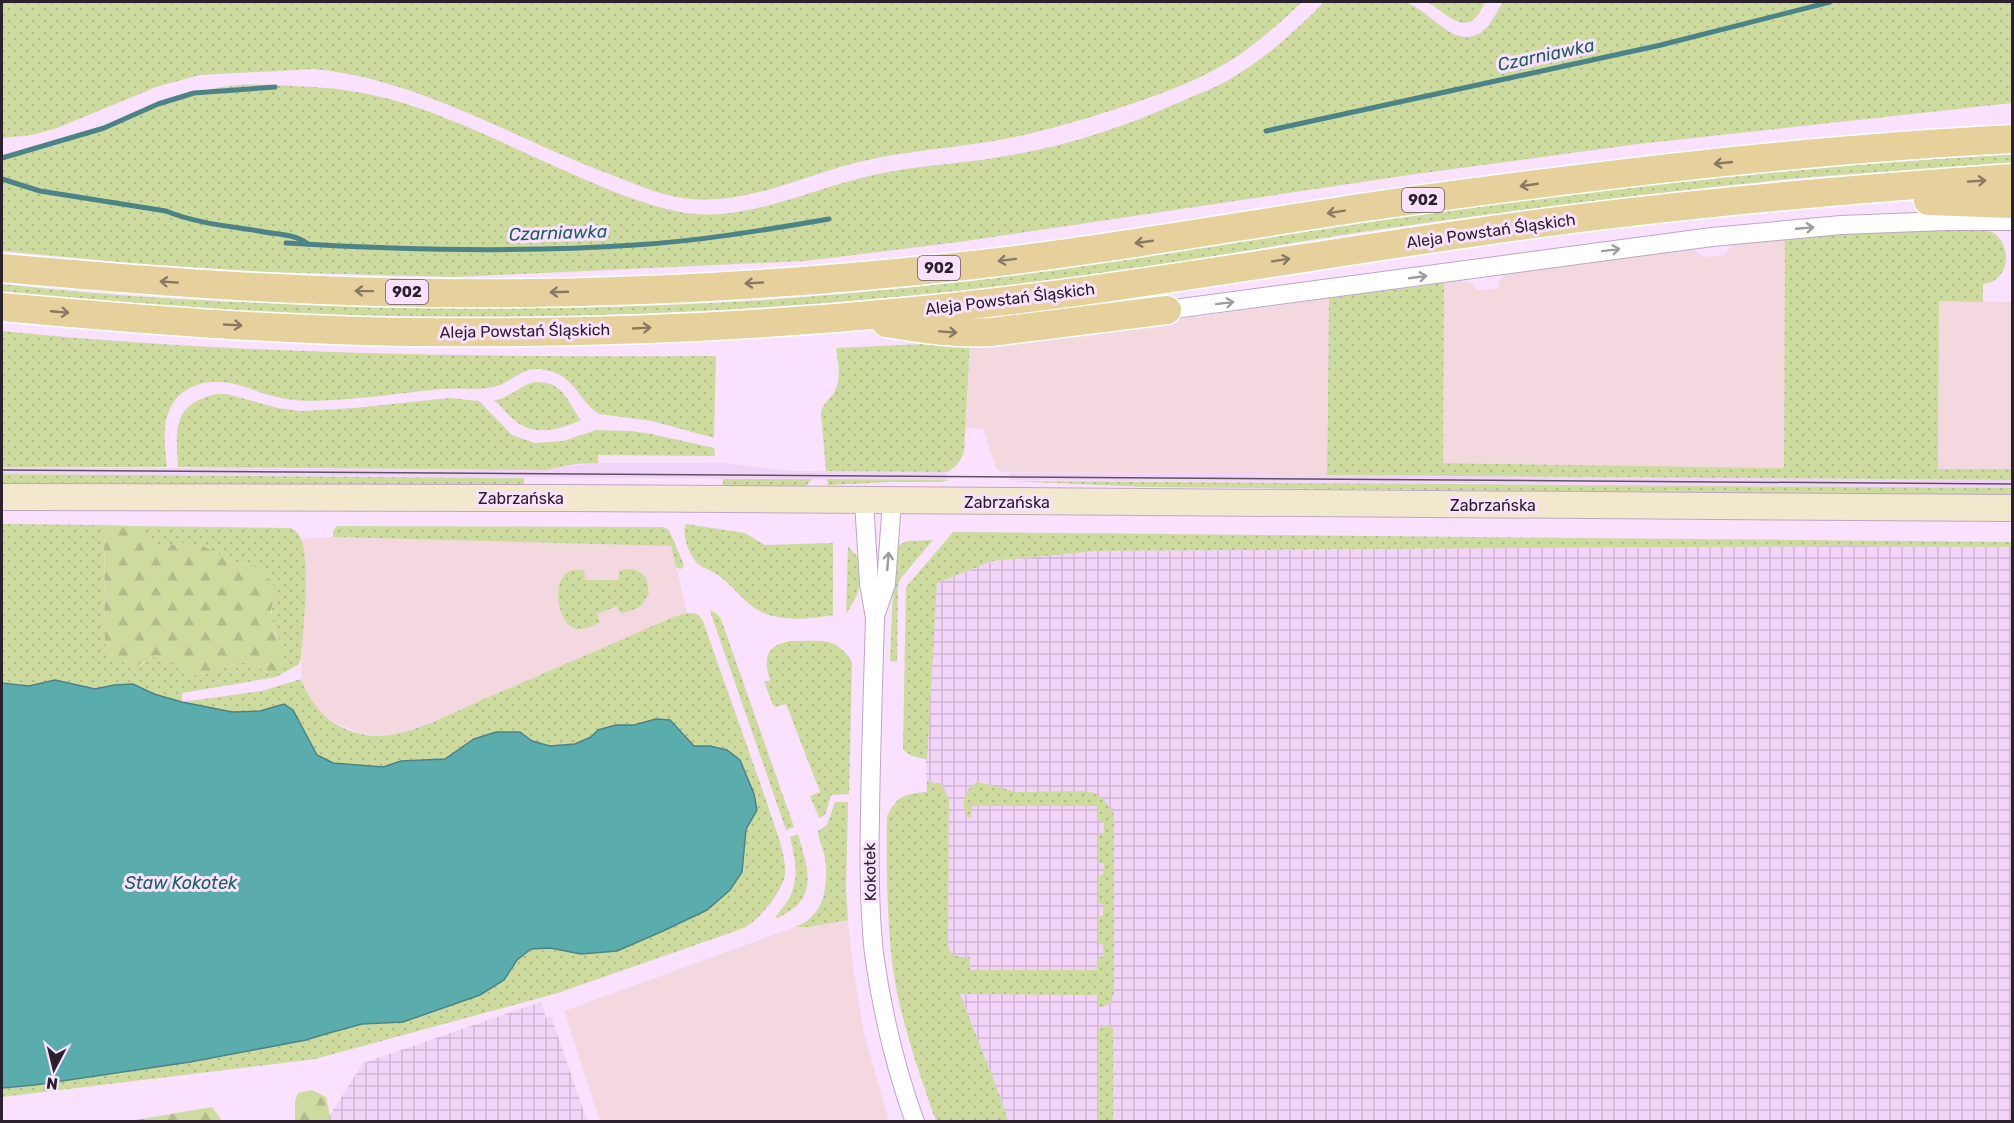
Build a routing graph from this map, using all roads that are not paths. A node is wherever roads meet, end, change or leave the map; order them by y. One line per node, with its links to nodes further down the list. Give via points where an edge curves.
1 (2013, 120): 3 (main road)
2 (2013, 139): 3 (main road, 902)
3 (1781, 156): 8 (main road, 902, one-way to 8, via 1569,179 1066,254 801,281 633,290 366,291 150,281)
4 (2013, 178): 5 (main road, Aleja Powstań Śląskich / 902, one-way to 4)
5 (1752, 199): 6 (main road); 11 (main road, Aleja Powstań Śląskich / 902, one-way to 5, via 1041,297 1521,226)
6 (2013, 204)
7 (2013, 221): 10 (street, one-way to 7, via 1712,237 1841,225)
8 (2, 268)
9 (2, 307): 11 (main road, Aleja Powstań Śląskich / 902, one-way to 11, via 144,320 407,332 586,331)
10 (1167, 310): 11 (main road, one-way to 10, via 933,331 991,333)
11 (848, 317)
12 (2, 497): 13 (main road, Zabrzańska)
13 (864, 501): 14 (main road, Zabrzańska); 16 (street, Kokotek)
14 (892, 501): 15 (main road, Zabrzańska); 16 (street, Kokotek, one-way to 14, via 886,584)
15 (2013, 508)
16 (875, 618): 17 (street, Kokotek, via 869,844 872,930 886,1023)
17 (915, 1122)

